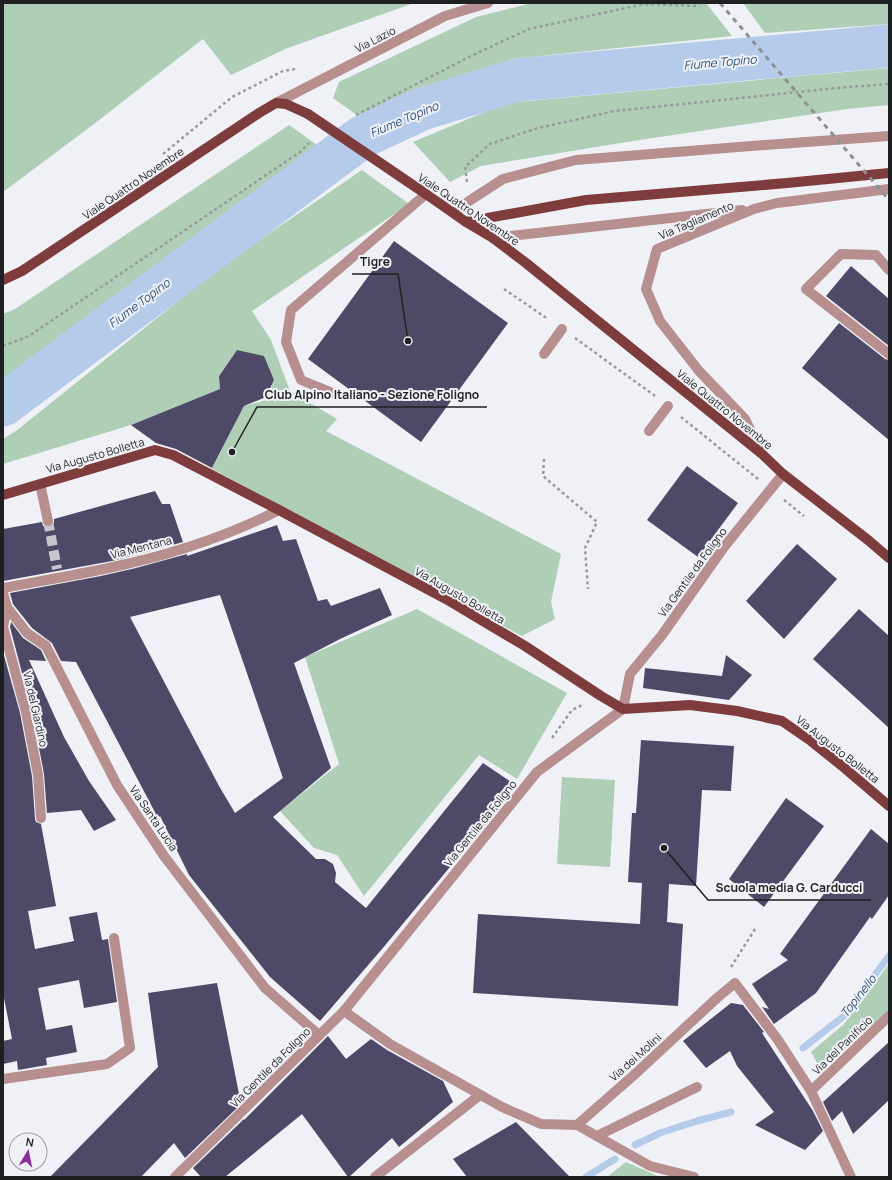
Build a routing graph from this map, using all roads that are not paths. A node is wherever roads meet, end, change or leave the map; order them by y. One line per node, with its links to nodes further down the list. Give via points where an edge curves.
1 (488, 3): 2 (street, Via Lazio, via 445,16)
2 (276, 103): 6 (main road, Viale Quattro Novembre, bridge, via 286,104 308,114); 12 (main road, Viale Quattro Novembre, via 22,271)
3 (889, 136): 8 (street, via 576,160 503,179)
4 (889, 173): 9 (main road, Via Tagliamento, via 586,200)
5 (889, 188): 7 (street, Via Tagliamento, via 777,203)
6 (426, 194): 8 (main road, Viale Quattro Novembre); 16 (street, via 291,310 286,342 301,380)
7 (754, 209): 10 (street); 19 (street, Via Tagliamento, via 657,249 646,289 660,321 699,371 745,419)
8 (454, 213): 9 (main road, Viale Quattro Novembre)
9 (466, 222): 10 (main road, Viale Quattro Novembre)
10 (493, 238): 19 (main road, Viale Quattro Novembre)
11 (889, 270): 15 (street, via 876,255 841,254 806,289)
12 (3, 280)
13 (562, 329): 14 (street)
14 (544, 354)
15 (889, 354)
16 (335, 394)
17 (668, 406): 18 (street)
18 (649, 431)
19 (761, 453): 20 (main road, Viale Quattro Novembre)
20 (783, 474): 25 (main road, Viale Quattro Novembre); 29 (street, Via Gentile da Foligno, via 724,547 662,635 630,674)
21 (40, 484): 22 (main road, Via Augusto Bolletta); 23 (main road, Via Augusto Bolletta, via 154,450 173,455); 24 (street)
22 (3, 495)
23 (279, 510): 26 (street, Via Mentana, via 253,523 178,551 114,567 58,574); 29 (main road, Via Augusto Bolletta, via 446,599)
24 (48, 521)
25 (889, 558)
26 (3, 588)
27 (3, 593): 28 (street, Via Santa Lucia)
28 (7, 606): 31 (street, Via del Giardino, via 3,627 26,712 38,775); 35 (street, Via Santa Lucia, via 27,633 46,646 118,785 164,856 265,988)
29 (623, 709): 30 (main road, Via Augusto Bolletta, via 690,705 737,711 782,722 811,741); 33 (street, Via Gentile da Foligno, via 537,772)
30 (889, 806)
31 (41, 818)
32 (114, 938): 36 (street, via 130,1048 107,1064)
33 (344, 1011): 35 (street, Via Gentile da Foligno); 39 (street, via 390,1044)
34 (889, 1016): 38 (street, Via del Panificio)
35 (319, 1035): 42 (street, Via Gentile da Foligno)
36 (3, 1079)
37 (698, 1087): 41 (street)
38 (811, 1091): 40 (street, Via dei Molini, via 778,1040 735,983); 45 (street)
39 (480, 1095): 40 (street, via 541,1124); 43 (street)
40 (577, 1125): 41 (street)
41 (597, 1136): 44 (street, via 650,1166)
42 (175, 1177)
43 (375, 1177)
44 (694, 1177)
45 (851, 1177)

